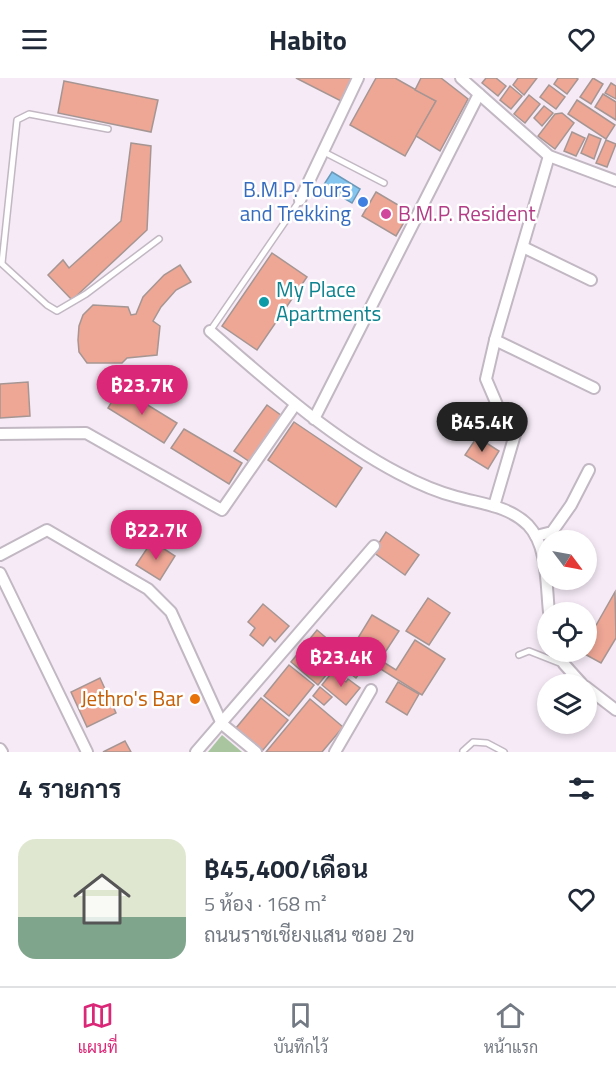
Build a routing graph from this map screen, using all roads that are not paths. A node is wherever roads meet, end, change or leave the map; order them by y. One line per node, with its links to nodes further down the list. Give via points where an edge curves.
1 (358, 78): 5 (street)
2 (460, 78): 3 (street)
3 (479, 94): 6 (street); 18 (street)
4 (108, 129): 12 (lane, via 29,114 17,120)
5 (324, 152): 8 (lane); 9 (street)
6 (549, 156): 7 (street); 11 (street)
7 (616, 181)
8 (384, 183)
9 (300, 200): 14 (lane)
10 (159, 239): 12 (lane, via 57,311)
11 (523, 247): 13 (street); 15 (street)
12 (1, 264)
13 (591, 280)
14 (210, 331): 17 (street)
15 (495, 340): 16 (street); 21 (street, via 486,379 498,407 516,431)
16 (594, 388)
17 (295, 405): 18 (street); 19 (street, via 222,510 86,433)
18 (314, 419): 21 (street, via 417,483)
19 (0, 434)
20 (590, 470): 22 (street, via 552,532)
21 (494, 506): 22 (street, via 516,516)
22 (536, 536): 26 (street, via 544,562)
23 (374, 546): 33 (street)
24 (0, 555): 33 (street, via 47,530 148,589 171,612)
25 (0, 573): 35 (street)
26 (548, 602)
27 (519, 655): 28 (lane, via 529,651)
28 (564, 664): 29 (street)
29 (573, 674)
30 (371, 690): 38 (street)
31 (597, 695): 32 (street)
32 (616, 710)
33 (222, 724): 36 (street); 37 (street)
34 (463, 751): 39 (lane, via 473,741 487,742)
35 (87, 752)
36 (196, 752)
37 (256, 752)
38 (334, 752)
39 (504, 752)

